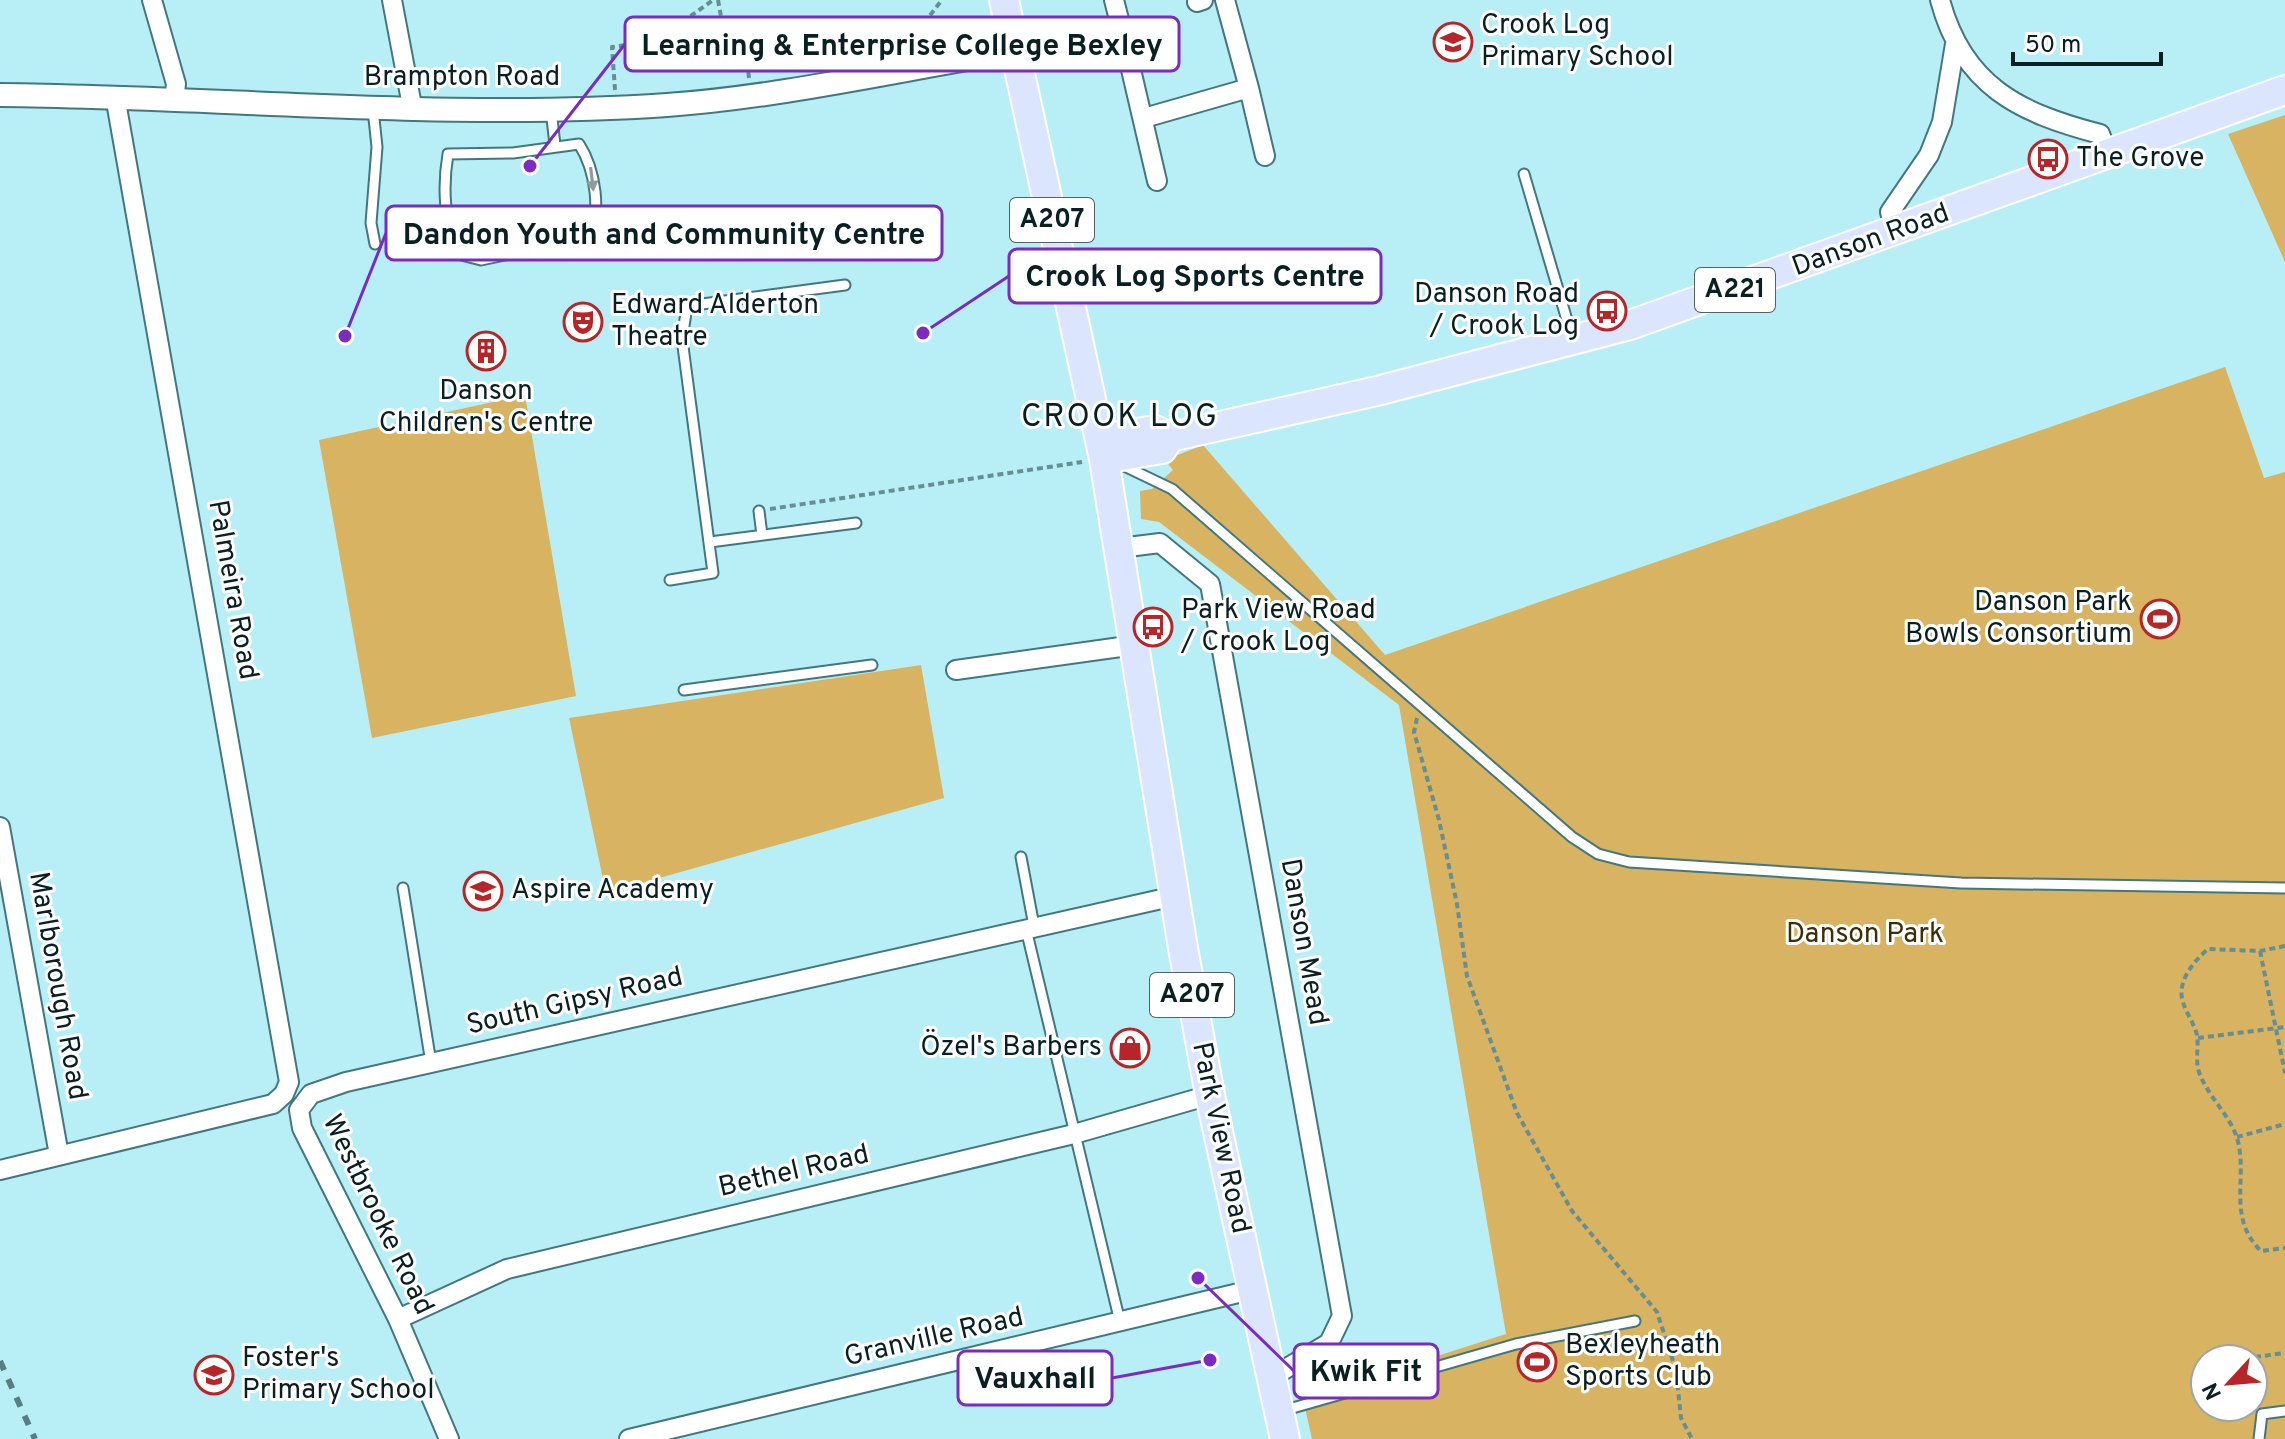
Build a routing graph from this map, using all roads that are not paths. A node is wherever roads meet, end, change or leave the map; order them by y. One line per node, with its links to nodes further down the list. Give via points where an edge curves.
1 (152, 0): 14 (street, via 176,84)
2 (392, 0): 17 (street)
3 (1004, 0): 9 (main road, A207)
4 (1114, 0): 7 (street)
5 (1225, 0): 10 (street)
6 (1940, 0): 8 (street)
7 (1122, 31): 9 (street); 18 (street)
8 (1955, 44): 20 (street, via 2004,96 2029,112 2100,134); 24 (street, via 1942,122 1929,155 1890,212)
9 (1016, 53): 16 (street, Brampton Road, via 668,105); 30 (main road, A207)
10 (1249, 88): 18 (street); 21 (street)
11 (2285, 90): 20 (main road, Danson Road / A221)
12 (0, 95): 13 (street, Brampton Road)
13 (115, 96): 14 (street, Brampton Road); 48 (street, Palmeira Road, via 289,1073)
14 (174, 100): 15 (street, Brampton Road)
15 (373, 109): 17 (street, Brampton Road); 26 (lane)
16 (551, 110): 17 (street, Brampton Road); 19 (lane)
17 (413, 111)
18 (1144, 118): 23 (street)
19 (555, 145): 25 (lane, one-way to 25, via 579,144 587,156 595,227); 27 (lane, via 513,153 448,154 443,193 457,254 481,260)
20 (2108, 155): 24 (main road, Danson Road / A221)
21 (1265, 156)
22 (1524, 174): 29 (lane)
23 (1157, 181)
24 (1896, 232): 29 (main road, Danson Road / A221, via 1688,307)
25 (587, 240)
26 (375, 244)
27 (534, 249)
28 (845, 285): 34 (lane, via 687,306 682,339)
29 (1573, 340): 30 (main road, Danson Road / A221, via 1170,437 1162,449)
30 (1102, 449): 35 (main road, Park View Road / A207); 44 (lane, via 1172,489 1572,837 1598,854 1629,862 1961,883)
31 (759, 511): 33 (lane)
32 (856, 523): 33 (lane)
33 (762, 535): 34 (lane)
34 (710, 542): 36 (lane, via 713,573)
35 (1120, 548): 37 (main road, Park View Road / A207); 58 (street, Danson Mead, via 1160,543 1210,584 1342,1316 1329,1343)
36 (670, 580)
37 (1135, 645): 39 (street); 45 (main road, Park View Road / A207)
38 (872, 665): 40 (lane)
39 (956, 670)
40 (684, 690)
41 (0, 827): 52 (street, Marlborough Road)
42 (1021, 857): 46 (lane)
43 (403, 888): 47 (lane)
44 (2285, 888)
45 (1175, 896): 46 (street, South Gipsy Road); 49 (main road, Park View Road / A207)
46 (1030, 927): 47 (street, South Gipsy Road); 51 (lane)
47 (431, 1063): 50 (street, South Gipsy Road, via 319,1090)
48 (284, 1094): 50 (lane); 52 (street, via 273,1104)
49 (1210, 1095): 51 (street, Bethel Road); 54 (main road, Park View Road / A207)
50 (302, 1104): 55 (street, Westbrooke Road, via 302,1128)
51 (1074, 1134): 55 (street, Bethel Road, via 507,1269); 57 (lane)
52 (59, 1155): 53 (street)
53 (0, 1170)
54 (1251, 1290): 57 (street, Granville Road); 58 (main road, Park View Road / A207)
55 (398, 1319): 61 (street, Westbrooke Road)
56 (1635, 1321): 60 (lane, via 1516,1344)
57 (1120, 1322): 62 (street, Granville Road)
58 (1270, 1378): 60 (main road, Park View Road / A207)
59 (2285, 1411): 63 (lane, via 2262,1414)
60 (1282, 1425)
61 (449, 1439)
62 (629, 1439)
63 (2259, 1439)

